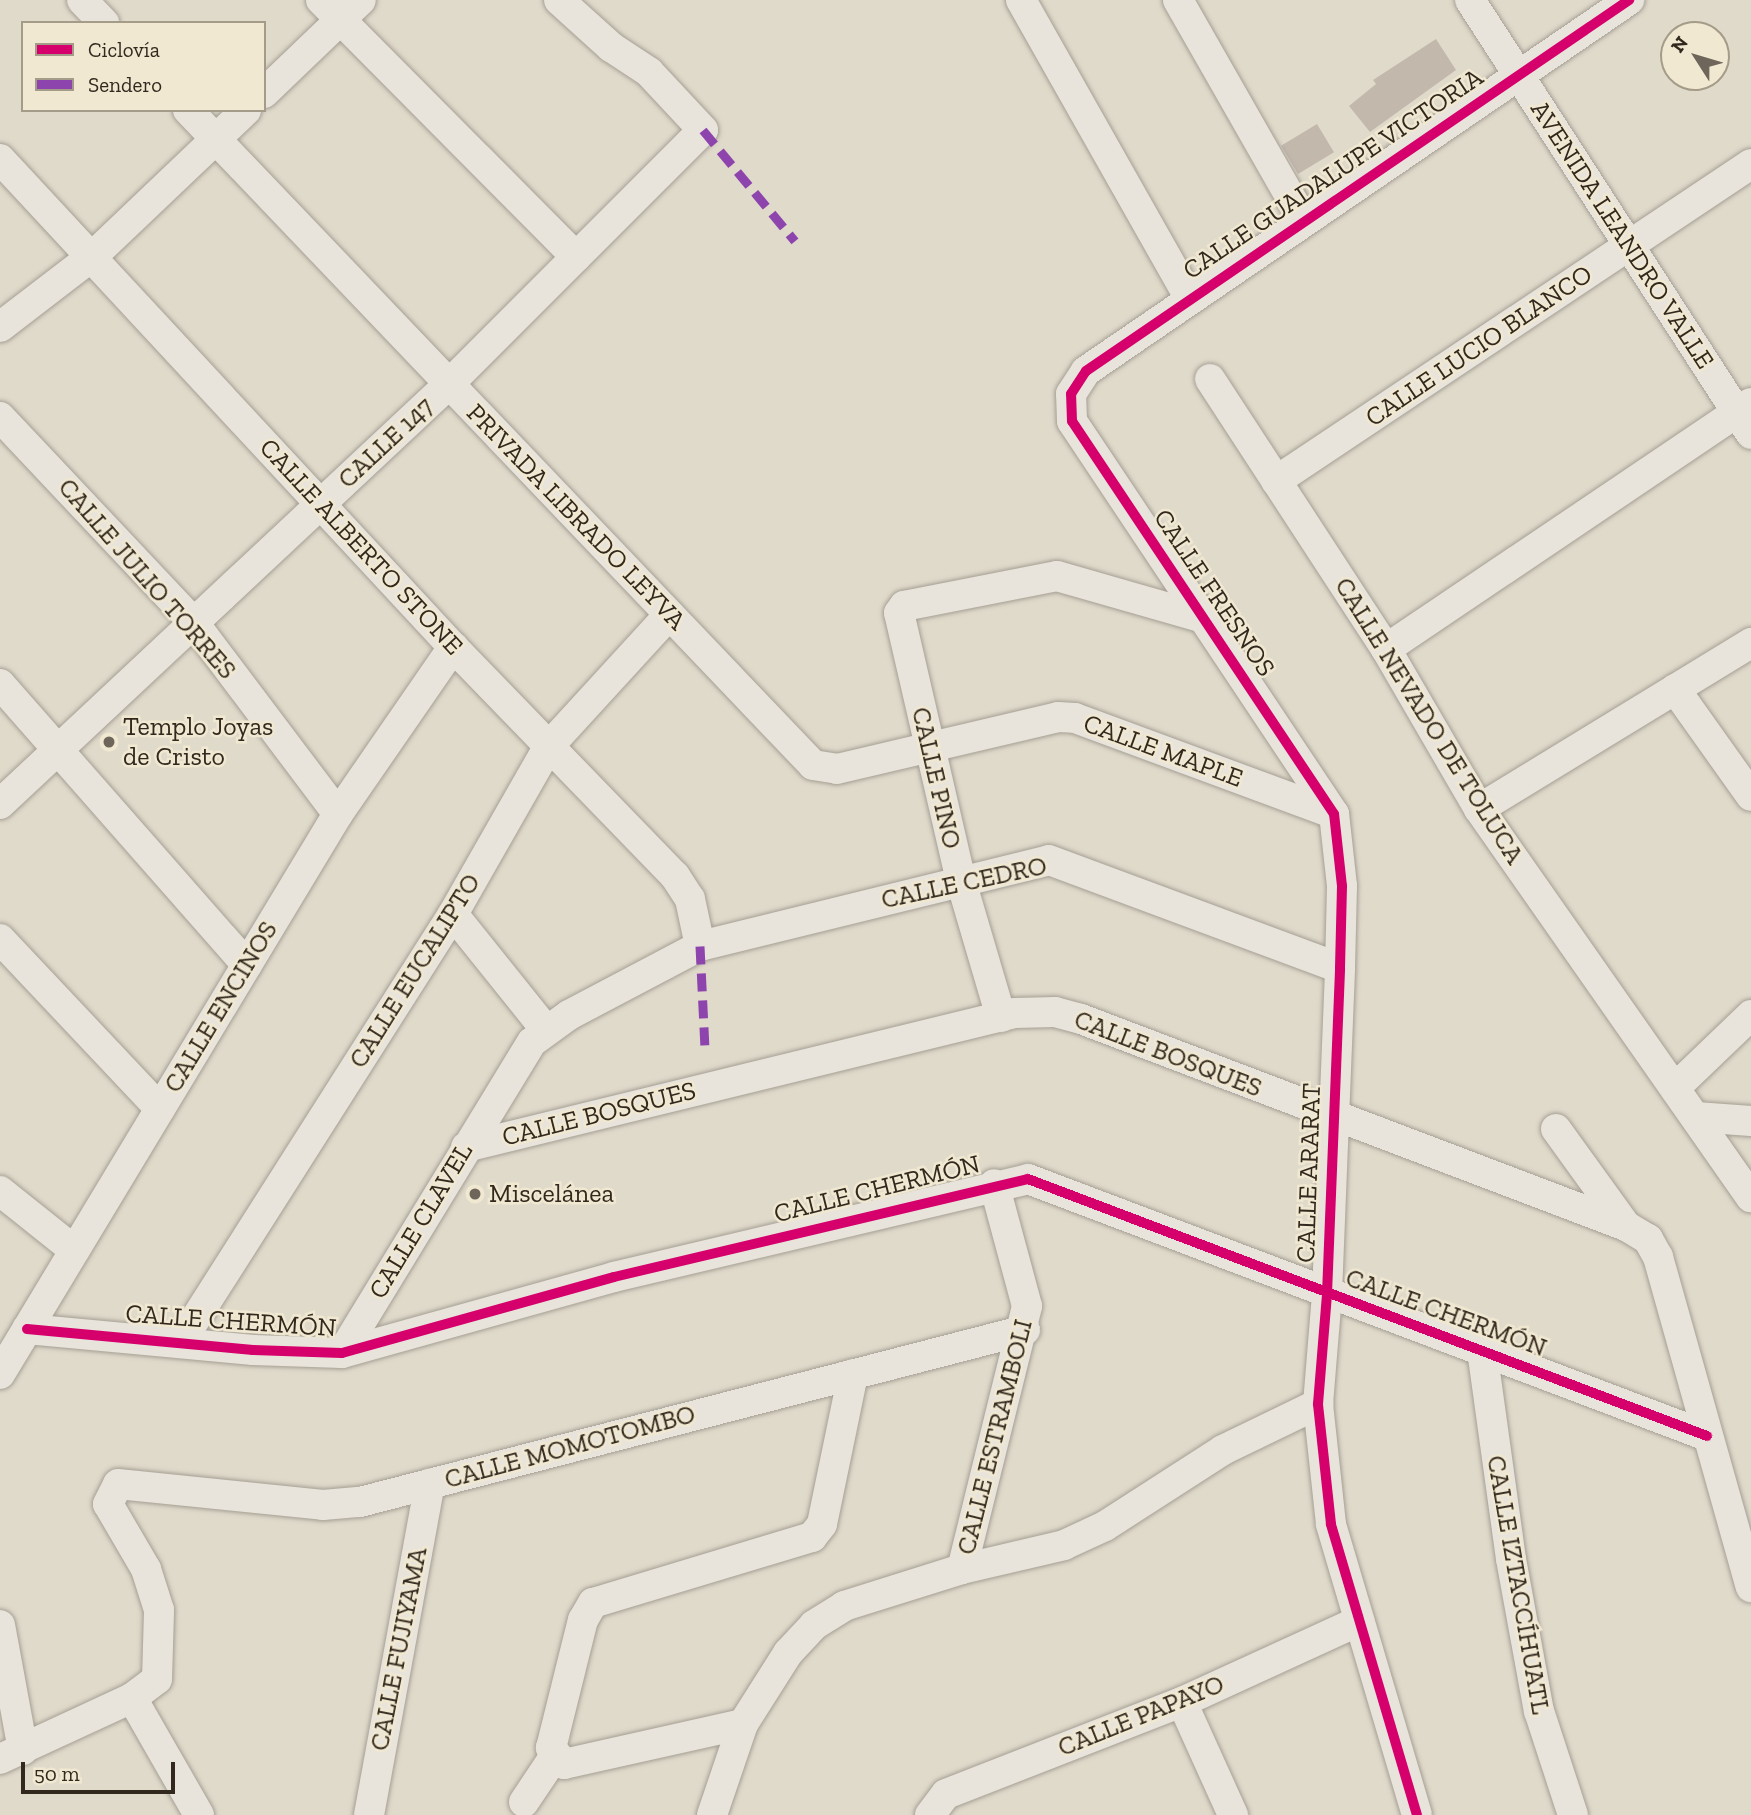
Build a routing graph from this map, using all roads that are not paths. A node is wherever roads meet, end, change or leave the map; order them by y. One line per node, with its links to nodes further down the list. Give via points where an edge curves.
1 (82, 0): 9 (street)
2 (321, 0): 10 (street)
3 (361, 0): 10 (street)
4 (559, 0): 21 (street, CALLE 147, via 588,29 649,72 703,130)
5 (1021, 0): 22 (street)
6 (1178, 0): 18 (street)
7 (1470, 0): 11 (street, AVENIDA LEANDRO VALLE)
8 (1629, 0): 11 (street, CALLE GUADALUPE VICTORIA)
9 (102, 21)
10 (341, 23): 12 (street); 21 (street)
11 (1519, 73): 18 (street, CALLE GUADALUPE VICTORIA); 19 (street, AVENIDA LEANDRO VALLE)
12 (266, 91)
13 (190, 112): 15 (street, PRIVADA LIBRADO LEYVA)
14 (244, 112): 15 (street)
15 (215, 138): 20 (street); 25 (street, PRIVADA LIBRADO LEYVA)
16 (0, 159): 20 (street, CALLE ALBERTO STONE)
17 (1751, 164): 19 (street, CALLE LUCIO BLANCO)
18 (1304, 221): 22 (street, CALLE GUADALUPE VICTORIA)
19 (1629, 247): 28 (street, AVENIDA LEANDRO VALLE); 29 (street, CALLE LUCIO BLANCO)
20 (94, 255): 23 (street); 30 (street, CALLE ALBERTO STONE)
21 (576, 257): 25 (street, CALLE 147)
22 (1190, 299): 26 (street, CALLE GUADALUPE VICTORIA, via 1086,371)
23 (0, 327)
24 (1210, 380): 29 (street, CALLE NEVADO DE TOLUCA)
25 (449, 384): 30 (street, CALLE 147); 31 (street, PRIVADA LIBRADO LEYVA)
26 (1071, 394): 32 (street, CALLE FRESNOS, via 1072,421)
27 (0, 417): 33 (street, CALLE JULIO TORRES)
28 (1746, 417): 36 (street)
29 (1276, 481): 36 (street, CALLE NEVADO DE TOLUCA)
30 (321, 505): 33 (street, CALLE 147); 35 (street, CALLE ALBERTO STONE)
31 (669, 615): 39 (street, CALLE EUCALIPTO); 42 (street, PRIVADA LIBRADO LEYVA, via 813,765)
32 (1203, 618): 40 (street, CALLE PINO, via 1057,576 904,606 898,618); 47 (street, CALLE FRESNOS)
33 (194, 624): 41 (street, CALLE 147); 46 (street, CALLE JULIO TORRES)
34 (1751, 643): 38 (street)
35 (453, 647): 39 (street, CALLE ALBERTO STONE); 46 (street, CALLE ENCINOS)
36 (1386, 649): 45 (street, CALLE NEVADO DE TOLUCA)
37 (0, 684): 41 (street)
38 (1675, 689): 43 (street); 45 (street)
39 (549, 746): 49 (street, CALLE EUCALIPTO); 51 (street, CALLE ALBERTO STONE, via 675,876 690,899)
40 (928, 747): 42 (street, CALLE MAPLE); 47 (street, CALLE MAPLE, via 1058,717 1075,718); 48 (street, CALLE PINO)
41 (61, 748): 44 (street, CALLE 147); 52 (street)
42 (825, 769)
43 (1751, 796)
44 (0, 804)
45 (1479, 809): 57 (street, CALLE NEVADO DE TOLUCA)
46 (338, 814): 52 (street, CALLE ENCINOS)
47 (1334, 814): 53 (street, CALLE ARARAT, via 1342,886)
48 (961, 881): 51 (street, CALLE CEDRO); 53 (street, CALLE CEDRO, via 1049,860); 55 (street, CALLE PINO)
49 (453, 914): 56 (street); 72 (street, CALLE EUCALIPTO)
50 (0, 939): 58 (street)
51 (700, 946): 56 (street, CALLE CLAVEL)
52 (247, 965): 58 (street, CALLE ENCINOS)
53 (1340, 968): 60 (street, CALLE ARARAT)
54 (1751, 1015): 57 (street)
55 (1001, 1017): 60 (street, CALLE BOSQUES, via 1035,1011 1081,1019); 63 (street, CALLE BOSQUES)
56 (545, 1029): 63 (street, CALLE CLAVEL)
57 (1676, 1087): 59 (street, CALLE NEVADO DE TOLUCA)
58 (160, 1109): 68 (street, CALLE ENCINOS)
59 (1696, 1116): 61 (street); 66 (street, CALLE NEVADO DE TOLUCA)
60 (1334, 1119): 67 (street, CALLE BOSQUES); 69 (street, CALLE ARARAT)
61 (1751, 1121)
62 (1556, 1129): 67 (street)
63 (466, 1147): 74 (street, CALLE CLAVEL)
64 (994, 1184): 69 (street, CALLE CHERMÓN, via 1042,1181); 71 (street, CALLE ESTRAMBOLI, via 1022,1279); 74 (street, CALLE CHERMÓN, via 614,1277)
65 (0, 1191): 68 (street)
66 (1751, 1197)
67 (1637, 1232): 78 (street, via 1658,1257)
68 (74, 1250): 70 (street, CALLE ENCINOS)
69 (1327, 1294): 73 (street, CALLE CHERMÓN); 77 (street, CALLE ARARAT)
70 (27, 1329): 72 (street, CALLE CHERMÓN); 75 (street, CALLE ENCINOS)
71 (1025, 1330): 76 (street, CALLE MOMOTOMBO); 80 (street, CALLE ESTRAMBOLI)
72 (180, 1343): 74 (street, CALLE CHERMÓN)
73 (1482, 1350): 78 (street, CALLE CHERMÓN); 96 (street, CALLE IZTACCÍHUATL, via 1539,1711)
74 (342, 1353)
75 (0, 1374)
76 (853, 1374): 79 (street, CALLE MOMOTOMBO); 88 (street, via 822,1524 812,1537 587,1608 551,1748)
77 (1318, 1404): 80 (street, via 1223,1450 1105,1526 1064,1545); 82 (street, CALLE ARARAT, via 1331,1524)
78 (1707, 1436): 81 (street)
79 (430, 1484): 84 (street, CALLE MOMOTOMBO, via 360,1502 323,1505 133,1482 118,1484 108,1504 146,1569 159,1610 158,1679); 91 (street, CALLE FUJIYAMA)
80 (962, 1569): 86 (street, via 844,1606 814,1625 788,1653)
81 (1751, 1587)
82 (1359, 1621): 85 (street, CALLE PAPAYO); 95 (street, CALLE ARARAT)
83 (0, 1625): 87 (street)
84 (132, 1698): 87 (street); 90 (street)
85 (1182, 1702): 93 (street, CALLE PAPAYO, via 946,1794); 94 (street)
86 (743, 1724): 88 (street, via 564,1763); 92 (street)
87 (12, 1755)
88 (554, 1757): 89 (street)
89 (524, 1802)
90 (199, 1815)
91 (369, 1815)
92 (712, 1815)
93 (930, 1815)
94 (1233, 1815)
95 (1417, 1815)
96 (1573, 1815)

